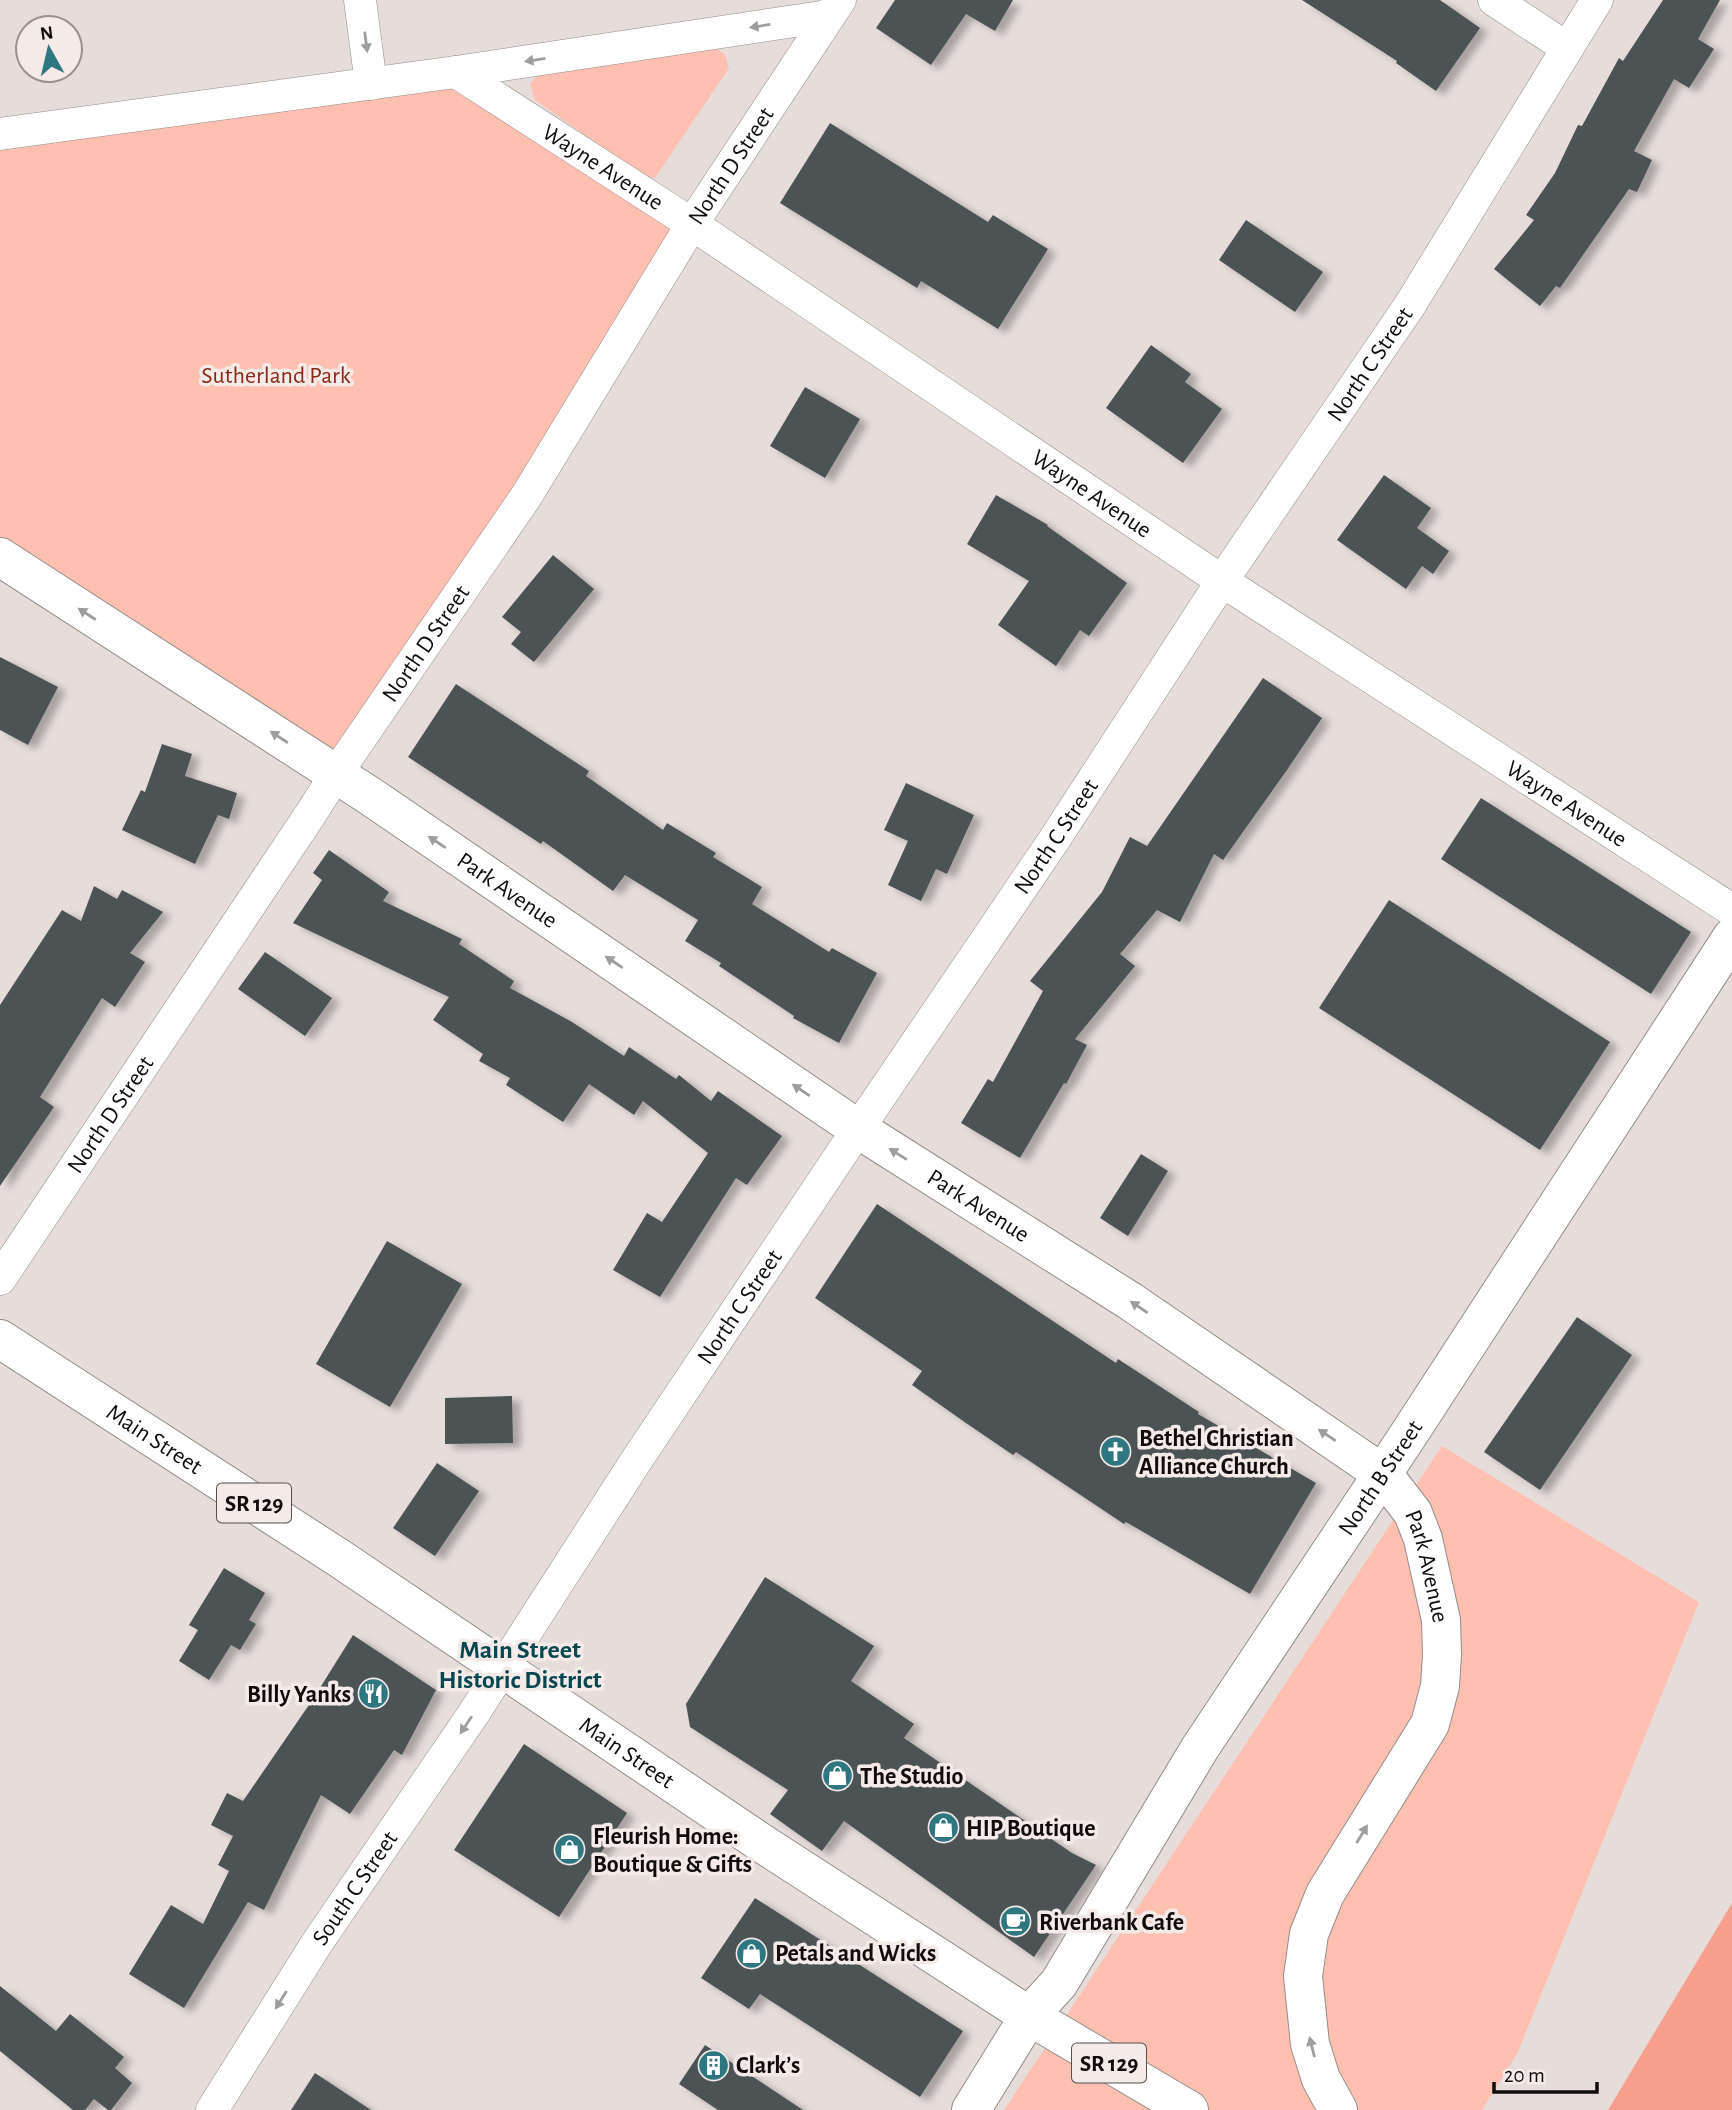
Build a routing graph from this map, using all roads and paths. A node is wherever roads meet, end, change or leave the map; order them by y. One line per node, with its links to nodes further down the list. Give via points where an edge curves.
1 (360, 0): 7 (street, one-way to 7)
2 (1494, 0): 5 (street)
3 (1597, 0): 5 (street, North C Street)
4 (834, 8): 6 (street, one-way to 6); 9 (street, North D Street)
5 (1567, 48): 11 (street, North C Street, via 1409,305)
6 (456, 72): 7 (street); 9 (street, Wayne Avenue)
7 (371, 84): 8 (street)
8 (0, 134)
9 (692, 224): 11 (street, Wayne Avenue); 12 (street, North D Street, via 527,495)
10 (0, 557): 12 (main road, Park Avenue, one-way to 10)
11 (1222, 581): 13 (street, Wayne Avenue); 15 (street, North C Street)
12 (336, 774): 15 (main road, Park Avenue, one-way to 12); 16 (street, North D Street)
13 (1732, 909)
14 (1732, 937): 18 (main road, North B Street)
15 (858, 1129): 18 (main road, Park Avenue, one-way to 15, via 1130,1301); 19 (street, North C Street)
16 (0, 1279)
17 (0, 1339): 19 (main road, Main Street / SR 129)
18 (1382, 1474): 20 (main road, North B Street, via 1200,1748 1059,1983); 24 (main road, Park Avenue, one-way to 18, via 1321,2079 1310,2044 1303,1976 1310,1934 1325,1894 1430,1724 1440,1686 1441,1620 1423,1539 1413,1513)
19 (502, 1667): 20 (main road, Main Street / SR 129); 21 (street, South C Street, one-way to 21, via 317,1942)
20 (1029, 2016): 22 (main road, North B Street); 23 (main road, Main Street / SR 129)
21 (212, 2110)
22 (971, 2110)
23 (1189, 2110)
24 (1338, 2110)

